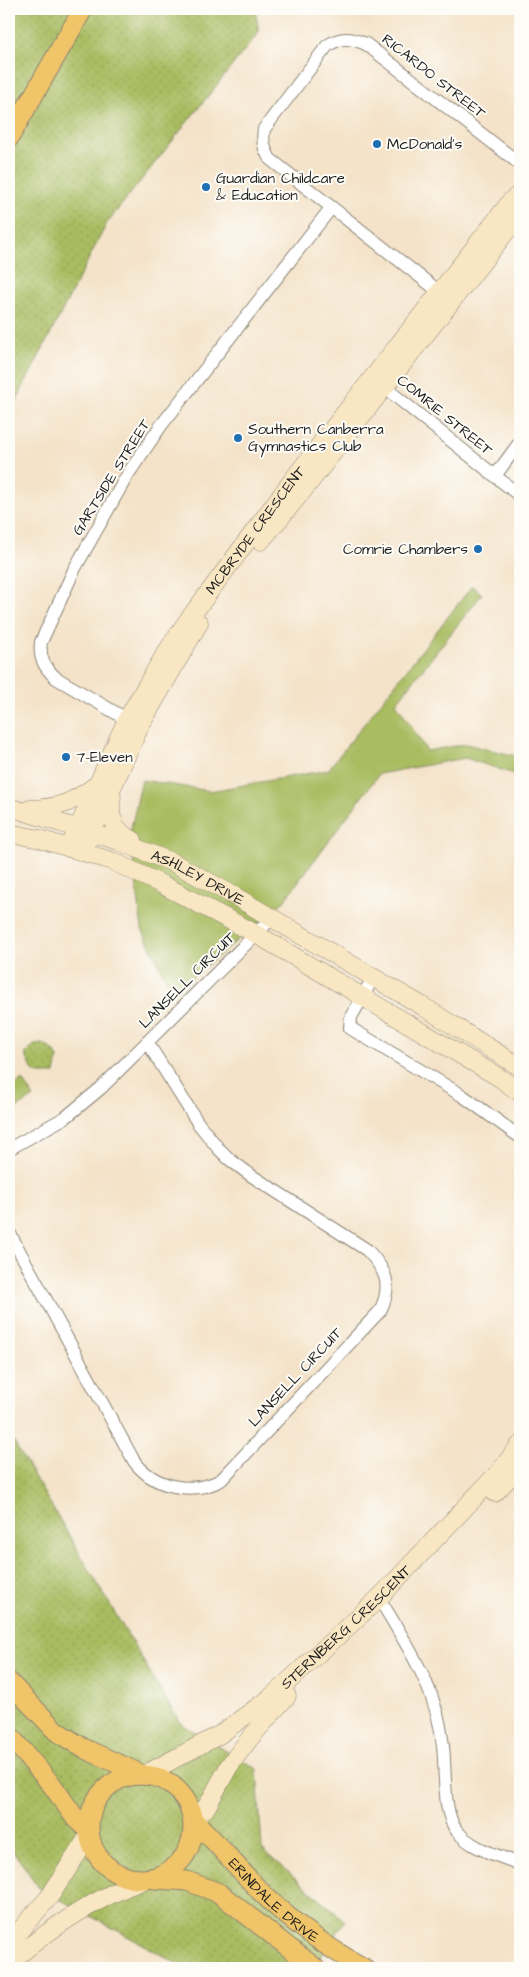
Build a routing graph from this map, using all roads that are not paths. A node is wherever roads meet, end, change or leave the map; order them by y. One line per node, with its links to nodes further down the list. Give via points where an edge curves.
1 (83, 9): 2 (main road)
2 (9, 138)
3 (520, 164): 5 (street, RICARDO STREET, via 366,44 343,38 327,46 276,111 262,139 270,159)
4 (520, 193): 7 (street, MCBRYDE CRESCENT, via 511,201)
5 (331, 208): 7 (street, RICARDO STREET); 12 (street, GARTSIDE STREET, via 160,427 128,474 75,568 41,642 42,661 48,671)
6 (520, 214): 7 (street, MCBRYDE CRESCENT)
7 (445, 297): 8 (street, MCBRYDE CRESCENT)
8 (378, 383): 10 (street, COMRIE STREET); 12 (street, MCBRYDE CRESCENT, via 203,607 164,681)
9 (520, 442): 10 (street)
10 (495, 476): 11 (street, COMRIE STREET)
11 (520, 496)
12 (133, 723): 13 (street, MCBRYDE CRESCENT); 14 (street, MCBRYDE CRESCENT)
13 (115, 781): 16 (street, MCBRYDE CRESCENT); 19 (street, via 110,809 112,822 126,837 143,845)
14 (97, 784): 15 (street, via 78,799 62,806); 16 (street, MCBRYDE CRESCENT)
15 (12, 808): 16 (street, ASHLEY DRIVE)
16 (85, 830): 18 (street, MCBRYDE CRESCENT); 19 (street, ASHLEY DRIVE)
17 (9, 833): 18 (street, ASHLEY DRIVE)
18 (76, 850): 21 (street, ASHLEY DRIVE, via 112,861)
19 (156, 857): 20 (street, ASHLEY DRIVE, via 182,867)
20 (271, 919): 21 (street, LANSELL CIRCUIT); 22 (street, ASHLEY DRIVE)
21 (256, 934): 23 (street, ASHLEY DRIVE); 24 (street, LANSELL CIRCUIT)
22 (374, 978): 23 (street); 25 (street, ASHLEY DRIVE)
23 (363, 996): 26 (street, ASHLEY DRIVE); 27 (street, via 351,1017 350,1028 456,1092)
24 (148, 1042): 28 (street, LANSELL CIRCUIT, via 66,1117); 29 (street, LANSELL CIRCUIT, via 198,1123 229,1159 351,1238 379,1262 386,1276 388,1291 380,1311 221,1480 193,1489 163,1483 152,1479 134,1462)
25 (520, 1067)
26 (520, 1093)
27 (520, 1137)
28 (9, 1149)
29 (9, 1232)
30 (520, 1444): 32 (street, STERNBERG CRESCENT)
31 (520, 1466): 32 (street, STERNBERG CRESCENT)
32 (473, 1507): 33 (street, STERNBERG CRESCENT)
33 (381, 1602): 36 (street, STERNBERG CRESCENT, via 242,1720 219,1736); 37 (street, STERNBERG CRESCENT, via 273,1710 229,1766 206,1808); 39 (street, via 423,1673 435,1701 443,1744 450,1820 457,1832 474,1845)
34 (9, 1682): 36 (main road, via 56,1731 83,1748)
35 (9, 1735): 38 (main road)
36 (143, 1775): 37 (main road, via 163,1780 176,1788 186,1800); 38 (main road, via 124,1778 107,1788 91,1812)
37 (193, 1819): 40 (main road, via 192,1840 184,1858 169,1872); 44 (main road, ERINDALE DRIVE, via 264,1895 328,1945)
38 (89, 1833): 40 (main road, via 97,1855 112,1871 133,1879); 41 (street, via 50,1896)
39 (520, 1864)
40 (147, 1879): 42 (street, via 102,1899); 43 (main road, ERINDALE DRIVE, via 187,1882 219,1893)
41 (9, 1943)
42 (9, 1963)
43 (315, 1968)
44 (364, 1968)

